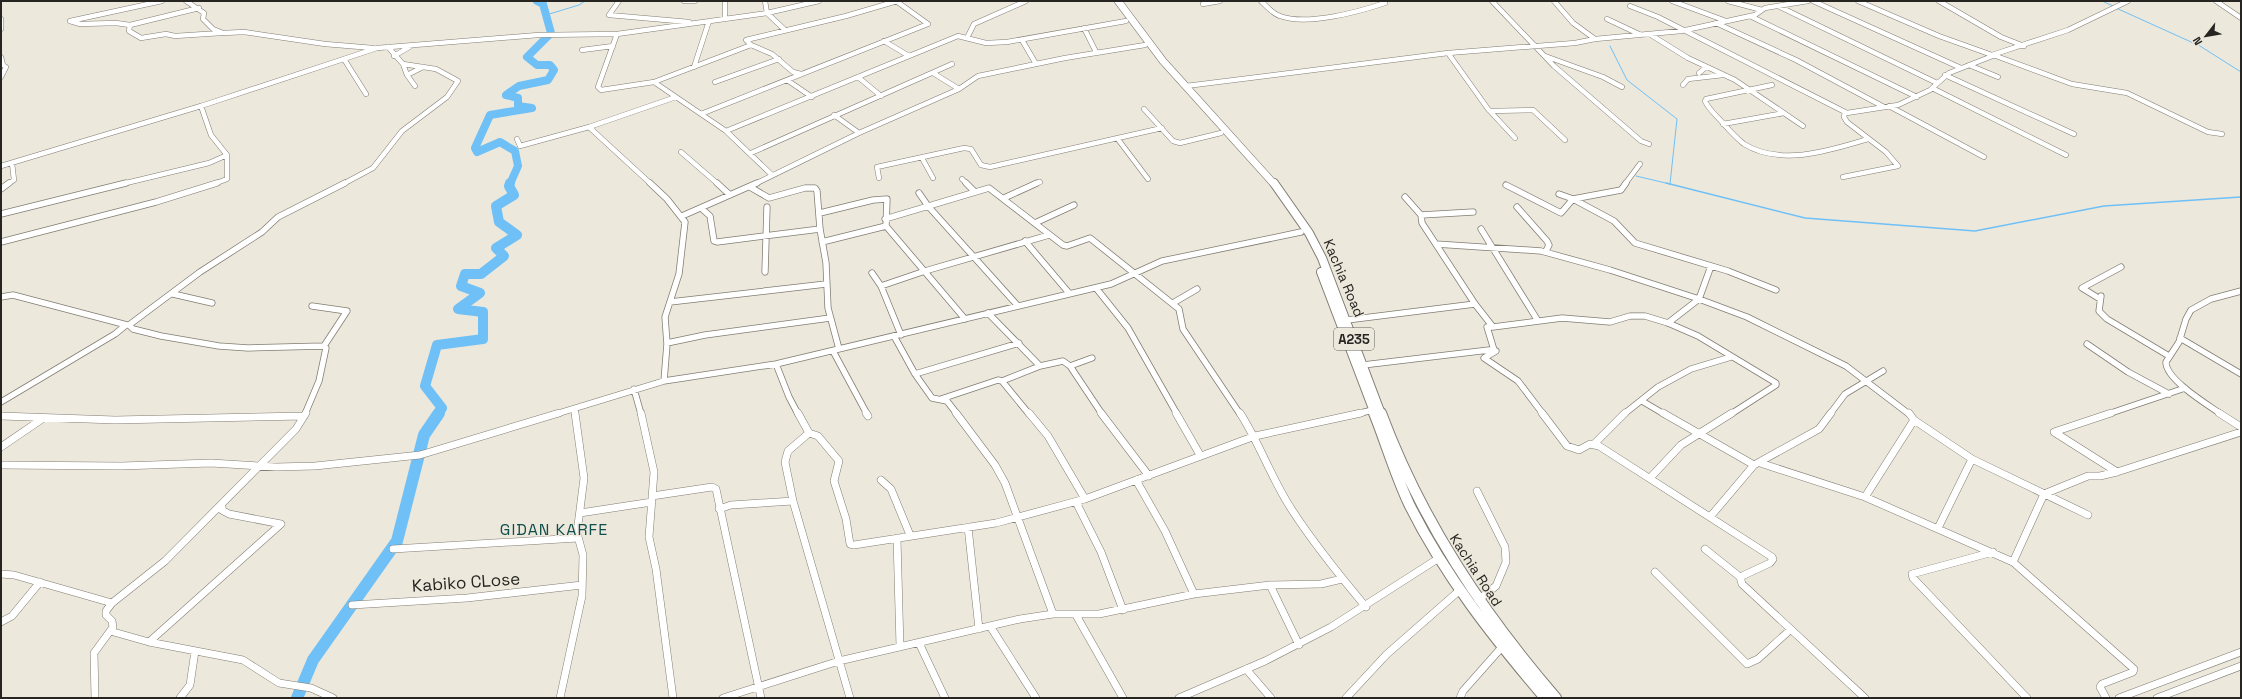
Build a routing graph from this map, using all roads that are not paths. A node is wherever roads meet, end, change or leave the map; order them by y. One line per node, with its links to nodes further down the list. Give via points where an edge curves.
1 (162, 1): 43 (street, via 70,21 80,24)
2 (186, 1): 31 (street)
3 (619, 1): 44 (street, via 609,15 688,21)
4 (684, 1): 5 (street)
5 (695, 1)
6 (725, 1): 37 (street)
7 (765, 1): 33 (street)
8 (819, 1): 33 (street)
9 (897, 1): 47 (street); 56 (street, via 928,24)
10 (1026, 1): 52 (street, via 974,24)
11 (1113, 1): 40 (highway, Kachia Road / A235)
12 (1118, 1): 99 (highway, Kachia Road / A235, via 1144,38)
13 (1220, 1): 28 (street)
14 (1261, 1): 26 (street, via 1278,16 1293,20 1316,19)
15 (1492, 1): 60 (street)
16 (1554, 1): 54 (street, via 1573,23)
17 (1672, 1): 41 (street)
18 (1728, 1): 32 (street)
19 (1791, 1): 27 (street)
20 (1808, 1): 27 (street)
21 (1813, 1): 82 (street)
22 (1858, 1): 68 (street, via 1939,36)
23 (1939, 1): 62 (street, via 1995,34)
24 (2128, 1): 62 (street, via 2068,30)
25 (2216, 1): 35 (street)
26 (1385, 3)
27 (1798, 3): 30 (street)
28 (1203, 4)
29 (1630, 6): 48 (street)
30 (1778, 6): 32 (street); 96 (street)
31 (198, 8): 43 (street); 49 (street, via 204,12 202,19 213,29)
32 (1762, 10): 34 (street)
33 (766, 13): 37 (street); 47 (street)
34 (1750, 16): 41 (street); 109 (street)
35 (2241, 18)
36 (1, 19): 46 (street)
37 (725, 19): 39 (street)
38 (1606, 19): 53 (street)
39 (709, 21): 44 (street); 80 (street)
40 (1126, 21): 45 (street); 59 (highway, Kachia Road / A235)
41 (1726, 21): 42 (street)
42 (1716, 22): 48 (street); 111 (street)
43 (130, 24): 49 (street, via 129,31 141,38 166,34 193,36)
44 (689, 24): 50 (street)
45 (1084, 28): 55 (street); 66 (street)
46 (1, 29)
47 (785, 30): 58 (street, via 746,40)
48 (1684, 30): 51 (street); 114 (street)
49 (223, 33): 64 (street, via 244,32 325,44)
50 (617, 34): 57 (street, via 548,35); 61 (street)
51 (1651, 35): 53 (street); 81 (street)
52 (968, 36): 55 (street, via 986,43); 70 (street, via 958,36)
53 (1642, 36): 54 (street)
54 (1595, 38): 60 (street, via 1576,43)
55 (1022, 40): 77 (street)
56 (884, 41): 70 (street); 86 (street)
57 (412, 45): 63 (street); 69 (street)
58 (751, 45): 74 (street); 80 (street)
59 (1145, 45): 66 (street); 124 (highway, Kachia Road / A235)
60 (1532, 45): 67 (street); 71 (street)
61 (613, 46): 65 (street); 94 (street, via 599,89)
62 (2024, 46): 68 (street)
63 (388, 47): 64 (street); 69 (street)
64 (377, 48): 73 (street)
65 (582, 50)
66 (1096, 52): 77 (street)
67 (1448, 53): 99 (street); 113 (street)
68 (1995, 55): 78 (street); 126 (street, via 2072,84 2127,92 2208,132)
69 (394, 56): 75 (street)
70 (909, 56): 91 (street)
71 (1545, 56): 101 (street, via 1603,77); 132 (street, via 1604,110 1641,141)
72 (1, 57): 90 (street, via 6,67)
73 (344, 59): 105 (street); 110 (street)
74 (779, 59): 83 (street); 95 (street)
75 (403, 64): 79 (street); 87 (street)
76 (952, 64): 84 (street)
77 (1036, 64): 103 (street, via 974,77 970,84)
78 (1970, 65): 82 (street); 92 (street)
79 (423, 67): 87 (street); 197 (street, via 436,69 458,81 447,97 402,131 373,168 278,217 262,232 200,272)
80 (694, 67): 94 (street)
81 (1706, 67): 85 (street); 88 (street)
82 (1962, 68): 89 (street)
83 (793, 72): 86 (street); 93 (street)
84 (933, 73): 103 (street); 106 (street)
85 (1699, 73)
86 (801, 74): 93 (street)
87 (407, 75): 98 (street)
88 (1724, 75): 100 (street, via 1688,79); 104 (street)
89 (1945, 76): 96 (street); 125 (street)
90 (1, 77)
91 (858, 77): 106 (street); 108 (street)
92 (1998, 77)
93 (789, 79): 108 (street); 116 (street)
94 (654, 82): 107 (street)
95 (715, 82)
96 (1937, 83): 102 (street)
97 (1772, 85): 104 (street)
98 (415, 86)
99 (1186, 86): 209 (highway, Kachia Road / A235, via 1274,185 1297,215 1320,254)
100 (1683, 86)
101 (1622, 87)
102 (1932, 88): 109 (street); 136 (street)
103 (959, 89): 123 (street)
104 (1750, 90): 115 (street); 118 (street, via 1704,100 1708,109)
105 (366, 94)
106 (881, 96): 117 (street)
107 (676, 97): 116 (street); 120 (street)
108 (812, 97): 122 (street)
109 (1918, 97): 111 (street)
110 (202, 106): 135 (street, via 211,135); 139 (street)
111 (1887, 107): 114 (street); 137 (street)
112 (1144, 109): 121 (street)
113 (1490, 111): 128 (street); 131 (street, via 1532,110)
114 (1845, 112): 130 (street, via 1847,122)
115 (1784, 113): 118 (street); 119 (street)
116 (701, 114): 122 (street)
117 (834, 115): 123 (street); 134 (street)
118 (1723, 124): 130 (street, via 1748,146 1786,156 1841,147)
119 (1804, 126)
120 (588, 127): 129 (street, via 520,146); 168 (street, via 667,199)
121 (1162, 128): 124 (street, via 1173,141 1180,143); 127 (street)
122 (726, 131): 134 (street)
123 (859, 133): 142 (street)
124 (1221, 133): 174 (highway, Kachia Road / A235, via 1276,196)
125 (2074, 134)
126 (2222, 134)
127 (1117, 138): 138 (street, via 990,167 981,165 968,148); 147 (street)
128 (1515, 138)
129 (517, 139)
130 (1868, 139): 143 (street, via 1886,152 1898,166)
131 (1565, 140)
132 (1649, 144)
133 (681, 152): 155 (street)
134 (751, 153): 142 (street)
135 (227, 155): 166 (street, via 209,163); 178 (street, via 228,179 218,184)
136 (2066, 155)
137 (1984, 157)
138 (922, 158): 144 (street, via 877,167); 145 (street)
139 (12, 163): 141 (street); 151 (street, via 14,180)
140 (1640, 164): 158 (street, via 1621,190)
141 (1, 166)
142 (772, 175): 150 (street)
143 (1843, 177)
144 (879, 178)
145 (933, 178)
146 (962, 179): 152 (street)
147 (1148, 179)
148 (1040, 182): 157 (street)
149 (1506, 185): 158 (street, via 1561,213)
150 (750, 186): 155 (street); 165 (street, via 769,198 805,188 815,188 819,196)
151 (1, 189)
152 (974, 191): 157 (street, via 989,188); 160 (street)
153 (918, 192): 160 (street)
154 (1559, 194): 158 (street)
155 (730, 195): 163 (street)
156 (1404, 197): 167 (street)
157 (1004, 198): 170 (street)
158 (1573, 199): 184 (street, via 1614,221 1635,243)
159 (1074, 205): 170 (street)
160 (928, 206): 169 (street); 183 (street)
161 (767, 207): 175 (street)
162 (1518, 207): 182 (street, via 1547,241)
163 (701, 208): 168 (street); 175 (street, via 710,216 716,242)
164 (1473, 212): 167 (street)
165 (820, 213): 169 (street, via 885,198 888,201); 172 (street)
166 (1, 214)
167 (1421, 215): 180 (street, via 1422,223)
168 (682, 216): 201 (street, via 685,228 679,274)
169 (884, 219): 171 (street)
170 (1035, 223): 176 (street)
171 (886, 226): 179 (street); 186 (street)
172 (820, 229): 175 (street); 179 (street)
173 (1481, 229): 181 (street)
174 (1301, 232): 189 (street, via 1174,258); 215 (highway, Kachia Road / A235, via 1321,270)
175 (767, 235): 187 (street)
176 (1049, 235): 177 (street); 189 (street, via 1068,246 1090,238)
177 (1025, 241): 183 (street); 196 (street)
178 (1, 242)
179 (822, 242): 190 (street)
180 (1436, 244): 181 (street); 203 (street)
181 (1492, 248): 182 (street); 210 (street)
182 (1546, 252): 199 (street)
183 (973, 256): 186 (street); 205 (street)
184 (1711, 266): 194 (street); 199 (street)
185 (2121, 266): 223 (street, via 2082,288 2101,298 2099,311 2107,319)
186 (925, 270): 191 (street); 208 (street)
187 (765, 272)
188 (872, 273): 191 (street)
189 (1134, 273): 192 (street); 202 (street)
190 (826, 284): 201 (street); 207 (street)
191 (881, 286): 214 (street)
192 (1096, 288): 196 (street); 256 (street, via 1142,350)
193 (1197, 289): 202 (street)
194 (1776, 290)
195 (2241, 291): 216 (street, via 2198,304 2187,316)
196 (1069, 293): 205 (street)
197 (173, 294): 200 (street); 212 (street)
198 (1, 297): 212 (street, via 13,295)
199 (1699, 299): 211 (street); 233 (street, via 1747,317 1846,366 1851,372)
200 (212, 302)
201 (670, 302): 217 (street, via 665,318)
202 (1173, 303): 253 (street, via 1182,313 1182,329 1190,337)
203 (1475, 304): 209 (street); 213 (street)
204 (312, 306): 220 (street, via 348,311)
205 (1018, 306): 206 (street)
206 (988, 313): 208 (street); 218 (street)
207 (830, 318): 217 (street, via 705,335); 221 (street)
208 (965, 318): 214 (street)
209 (1347, 320): 215 (highway, Kachia Road / A235)
210 (1538, 321): 211 (street, via 1562,318 1610,322 1638,315); 213 (street)
211 (1668, 323): 225 (street, via 1704,339)
212 (128, 325): 220 (street, via 133,329 178,340 222,346); 241 (street)
213 (1493, 327): 222 (street, via 1487,327)
214 (898, 335): 221 (street); 231 (street)
215 (1350, 338): 227 (highway, Kachia Road / A235); 243 (highway, Kachia Road / A235)
216 (2180, 338): 223 (street); 232 (street)
217 (667, 343): 234 (street)
218 (1020, 344): 228 (street); 231 (street)
219 (2087, 344): 238 (street, via 2128,372)
220 (324, 346): 245 (street, via 326,348 320,382)
221 (836, 350): 226 (street); 246 (street)
222 (1494, 350): 227 (street); 254 (street, via 1496,351 1484,358 1518,381 1567,446 1581,451)
223 (2169, 356): 236 (street, via 2166,366 2168,372)
224 (1092, 358): 229 (street)
225 (1731, 358): 240 (street, via 1691,369 1658,387); 252 (street, via 1770,378 1776,385)
226 (776, 364): 234 (street); 251 (street, via 789,397)
227 (1363, 365): 298 (highway, Kachia Road / A235, via 1423,511 1460,575)
228 (1040, 366): 229 (street, via 1060,360); 235 (street)
229 (1070, 366): 262 (street)
230 (1883, 371): 233 (street)
231 (915, 374): 239 (street, via 932,398)
232 (2241, 374)
233 (1866, 380): 248 (street, via 1908,412); 258 (street, via 1845,394 1819,429)
234 (664, 381): 237 (street)
235 (1002, 381): 239 (street, via 998,380); 271 (street, via 1048,436)
236 (2185, 388): 238 (street); 249 (street)
237 (634, 389): 242 (street); 270 (street, via 650,447 654,472)
238 (2169, 394): 261 (street, via 2054,432)
239 (941, 400): 278 (street, via 947,402 995,465)
240 (1642, 401): 252 (street); 254 (street, via 1618,418)
241 (1, 402)
242 (574, 409): 260 (street, via 420,455 316,466 276,468); 275 (street, via 584,478)
243 (1373, 410): 253 (street); 287 (highway, Kachia Road / A235, via 1404,490)
244 (1, 416): 247 (street)
245 (304, 416): 247 (street, via 148,420); 260 (street, via 296,430)
246 (868, 416)
247 (42, 419): 255 (street)
248 (1914, 420): 257 (street); 269 (street)
249 (2241, 427)
250 (2241, 432): 261 (street)
251 (809, 433): 272 (street, via 785,456); 283 (street, via 818,436 839,461 834,481 846,519 850,544)
252 (1698, 433): 258 (street); 263 (street, via 1674,451)
253 (1256, 436): 256 (street); 292 (street, via 1285,498)
254 (1594, 444): 263 (street)
255 (1, 448)
256 (1200, 455): 262 (street)
257 (1972, 459): 268 (street); 280 (street)
258 (1757, 464): 269 (street); 277 (street)
259 (1, 465): 260 (street, via 91,466 211,462)
260 (262, 465): 267 (street)
261 (2117, 472): 268 (street, via 2088,476)
262 (1148, 476): 265 (street)
263 (1650, 478): 277 (street)
264 (881, 480): 281 (street, via 891,489)
265 (1136, 480): 271 (street); 297 (street, via 1165,531)
266 (1478, 491): 298 (street, via 1505,547 1506,562 1496,586)
267 (234, 494): 299 (street, via 165,561); 310 (street, via 220,509 229,514 281,524)
268 (2044, 494): 276 (street); 288 (street)
269 (1865, 497): 280 (street)
270 (652, 499): 274 (street, via 712,487 716,489); 275 (street); 325 (street, via 649,537 656,568)
271 (1085, 499): 273 (street)
272 (793, 501): 274 (street, via 731,505); 317 (street)
273 (1076, 502): 278 (street); 302 (street, via 1101,552)
274 (719, 509): 320 (street)
275 (580, 513): 282 (street)
276 (2088, 515)
277 (1710, 516): 291 (street, via 1759,547 1773,560)
278 (1018, 517): 279 (street); 303 (street)
279 (968, 527): 281 (street); 307 (street)
280 (1938, 528): 286 (street)
281 (910, 534): 283 (street)
282 (578, 538): 284 (street); 294 (street, via 583,555)
283 (896, 538): 313 (street)
284 (393, 549)
285 (1705, 549): 291 (street)
286 (1993, 552): 288 (street); 339 (street, via 1912,574 1916,582)
287 (1439, 558): 296 (highway, Kachia Road / A235); 301 (street)
288 (2012, 562): 340 (street, via 2134,668 2133,672 2102,684 2100,687)
289 (1655, 572): 308 (street, via 1747,664 1758,659)
290 (1, 574): 293 (street)
291 (1740, 577): 308 (street, via 1742,584)
292 (1342, 579): 295 (street, via 1321,584); 301 (street)
293 (40, 582): 299 (street); 305 (street, via 12,616)
294 (582, 585): 300 (street, Kabiko CLose, via 462,599); 324 (street, via 582,596)
295 (1270, 585): 297 (street); 312 (street)
296 (1460, 590): 314 (highway, Kachia Road / A235); 334 (street, via 1387,654)
297 (1194, 594): 302 (street)
298 (1478, 600): 337 (highway, Kachia Road / A235)
299 (112, 603): 309 (street, via 106,611 106,615 112,621)
300 (352, 604)
301 (1366, 607): 312 (street)
302 (1123, 610): 304 (street)
303 (1053, 614): 304 (street); 306 (street)
304 (1076, 615): 331 (street)
305 (1, 622)
306 (990, 626): 307 (street); 330 (street)
307 (979, 629): 311 (street)
308 (1790, 630): 338 (street)
309 (110, 631): 310 (street); 321 (street, via 94,654)
310 (149, 642): 315 (street)
311 (919, 643): 313 (street); 329 (street)
312 (1299, 645): 319 (street)
313 (900, 647): 317 (street)
314 (1502, 648): 335 (street, via 1463,691); 336 (highway, Kachia Road / A235)
315 (195, 650): 322 (street, via 190,685); 323 (street, via 247,662 280,684 311,688)
316 (2241, 652): 341 (street)
317 (839, 661): 320 (street); 328 (street)
318 (2241, 666): 342 (street)
319 (1246, 669): 332 (street); 333 (street)
320 (758, 687): 326 (street); 327 (street)
321 (94, 698)
322 (180, 698)
323 (333, 698)
324 (560, 698)
325 (673, 698)
326 (723, 698)
327 (761, 698)
328 (850, 698)
329 (945, 698)
330 (1036, 698)
331 (1124, 698)
332 (1179, 698)
333 (1271, 698)
334 (1346, 698)
335 (1460, 698)
336 (1545, 698)
337 (1556, 698)
338 (1865, 698)
339 (2027, 698)
340 (2106, 698)
341 (2119, 698)
342 (2157, 698)

